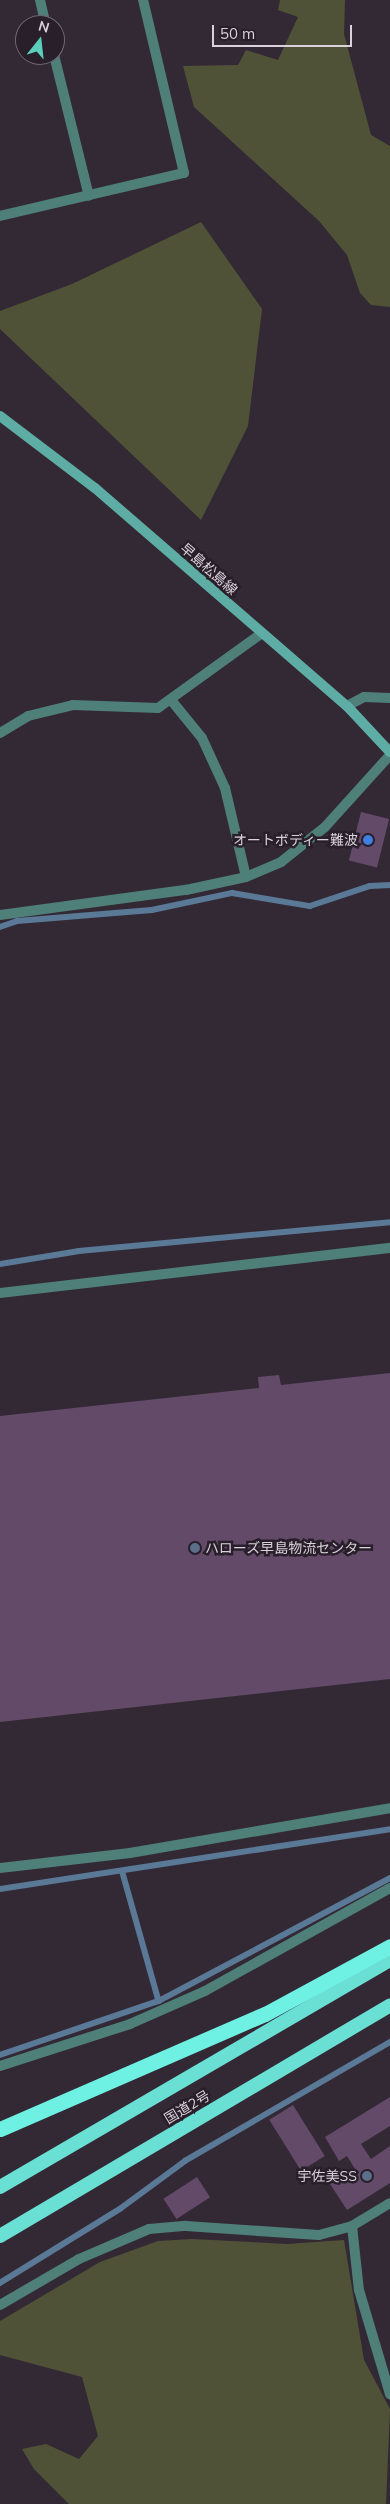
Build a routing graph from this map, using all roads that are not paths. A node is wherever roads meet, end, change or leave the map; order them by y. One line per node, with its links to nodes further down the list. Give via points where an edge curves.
1 (40, 0): 3 (street)
2 (143, 0): 5 (street, via 184,173)
3 (44, 15)
4 (56, 65): 5 (street)
5 (89, 196): 6 (street)
6 (0, 216)
7 (0, 416): 8 (main road, 早島松島線, via 95,488)
8 (262, 633): 10 (street); 11 (main road, 早島松島線)
9 (390, 698): 11 (street, via 364,698)
10 (172, 700): 12 (street, via 158,708 73,706 28,716); 14 (street, via 202,738 225,788)
11 (347, 706): 13 (main road, 早島松島線)
12 (0, 733)
13 (390, 754): 14 (street, via 325,827 280,862)
14 (246, 877): 15 (street, via 186,890)
15 (0, 916)
16 (390, 1248): 17 (street)
17 (0, 1292)
18 (390, 1808): 19 (street, via 130,1852)
19 (0, 1868)
20 (390, 1888): 24 (street, via 205,1991 130,2024)
21 (390, 1946): 25 (highway, via 265,2014)
22 (390, 1960): 26 (highway, 国道2号)
23 (390, 2006): 29 (highway, 国道2号)
24 (0, 2066)
25 (0, 2129)
26 (0, 2187)
27 (390, 2203): 28 (street)
28 (352, 2226): 30 (street, via 319,2235 290,2237 186,2226 149,2229 79,2259); 31 (street, via 362,2300)
29 (0, 2236)
30 (0, 2305)
31 (390, 2394)

